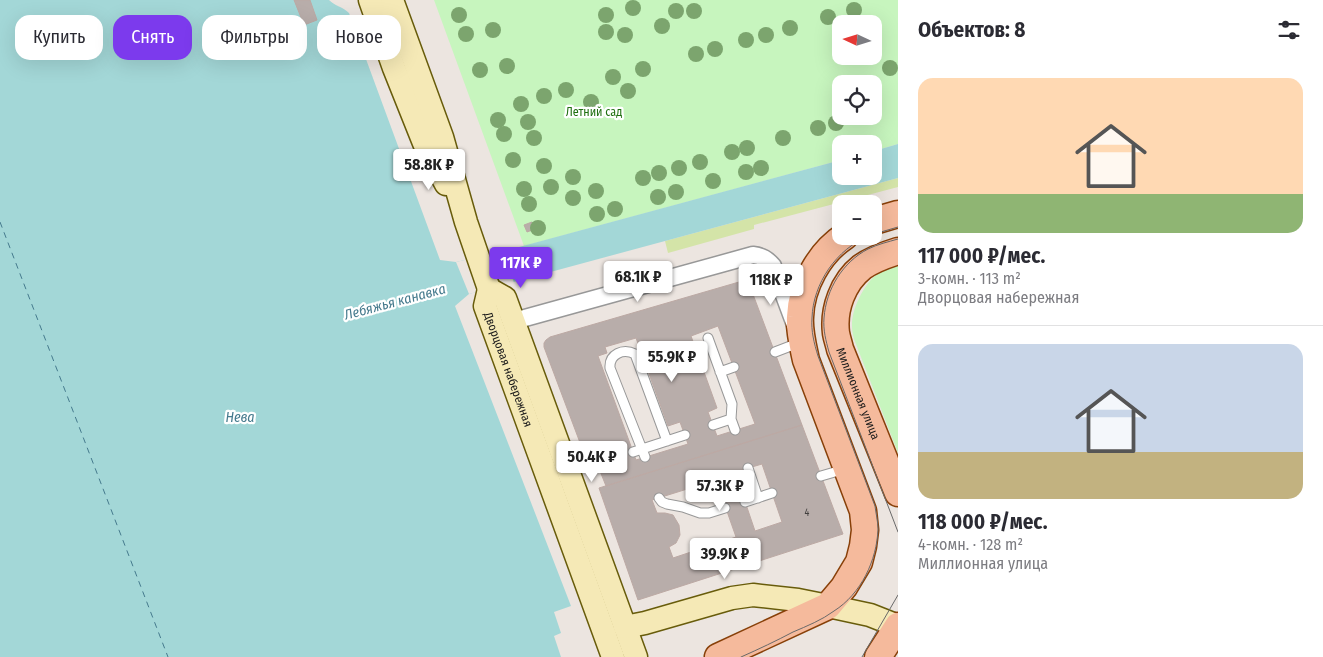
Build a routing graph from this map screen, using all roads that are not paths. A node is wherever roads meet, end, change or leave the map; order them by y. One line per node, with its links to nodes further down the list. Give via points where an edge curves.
1 (370, 0): 5 (main road, via 424,143)
2 (392, 0): 5 (main road, via 442,137)
3 (898, 214): 4 (main road)
4 (882, 219)
5 (466, 222): 8 (main road)
6 (834, 245): 11 (main road, via 811,274 803,295 800,317)
7 (898, 251): 24 (main road, Миллионная улица, via 874,259 851,278 843,290 836,319 840,349)
8 (490, 289): 9 (main road, Дворцовая набережная, via 505,298); 32 (main road, Дворцовая набережная, via 485,306)
9 (514, 321): 11 (street, via 753,254 768,260 773,266); 31 (main road, Дворцовая набережная)
10 (708, 338): 14 (lane)
11 (802, 342): 12 (lane); 21 (main road)
12 (775, 352)
13 (734, 367): 14 (lane)
14 (720, 372): 15 (lane, via 732,404)
15 (731, 420): 16 (lane); 17 (lane)
16 (713, 425)
17 (735, 430)
18 (685, 435): 19 (lane)
19 (667, 441): 19 (lane, via 640,452 610,368 611,358 615,355 630,351 635,354)
20 (748, 468): 26 (lane)
21 (848, 468): 22 (lane); 29 (main road, via 864,511 863,546 859,562)
22 (821, 476)
23 (772, 493): 26 (lane)
24 (898, 493)
25 (659, 498): 28 (lane, via 667,504 700,513)
26 (758, 498): 27 (lane)
27 (745, 502)
28 (726, 508)
29 (828, 606): 30 (main road, via 870,615); 31 (main road, via 753,595); 34 (main road)
30 (898, 626): 35 (main road)
31 (625, 627): 33 (main road, Дворцовая набережная)
32 (613, 657)
33 (636, 657)
34 (718, 657)
35 (878, 657)

